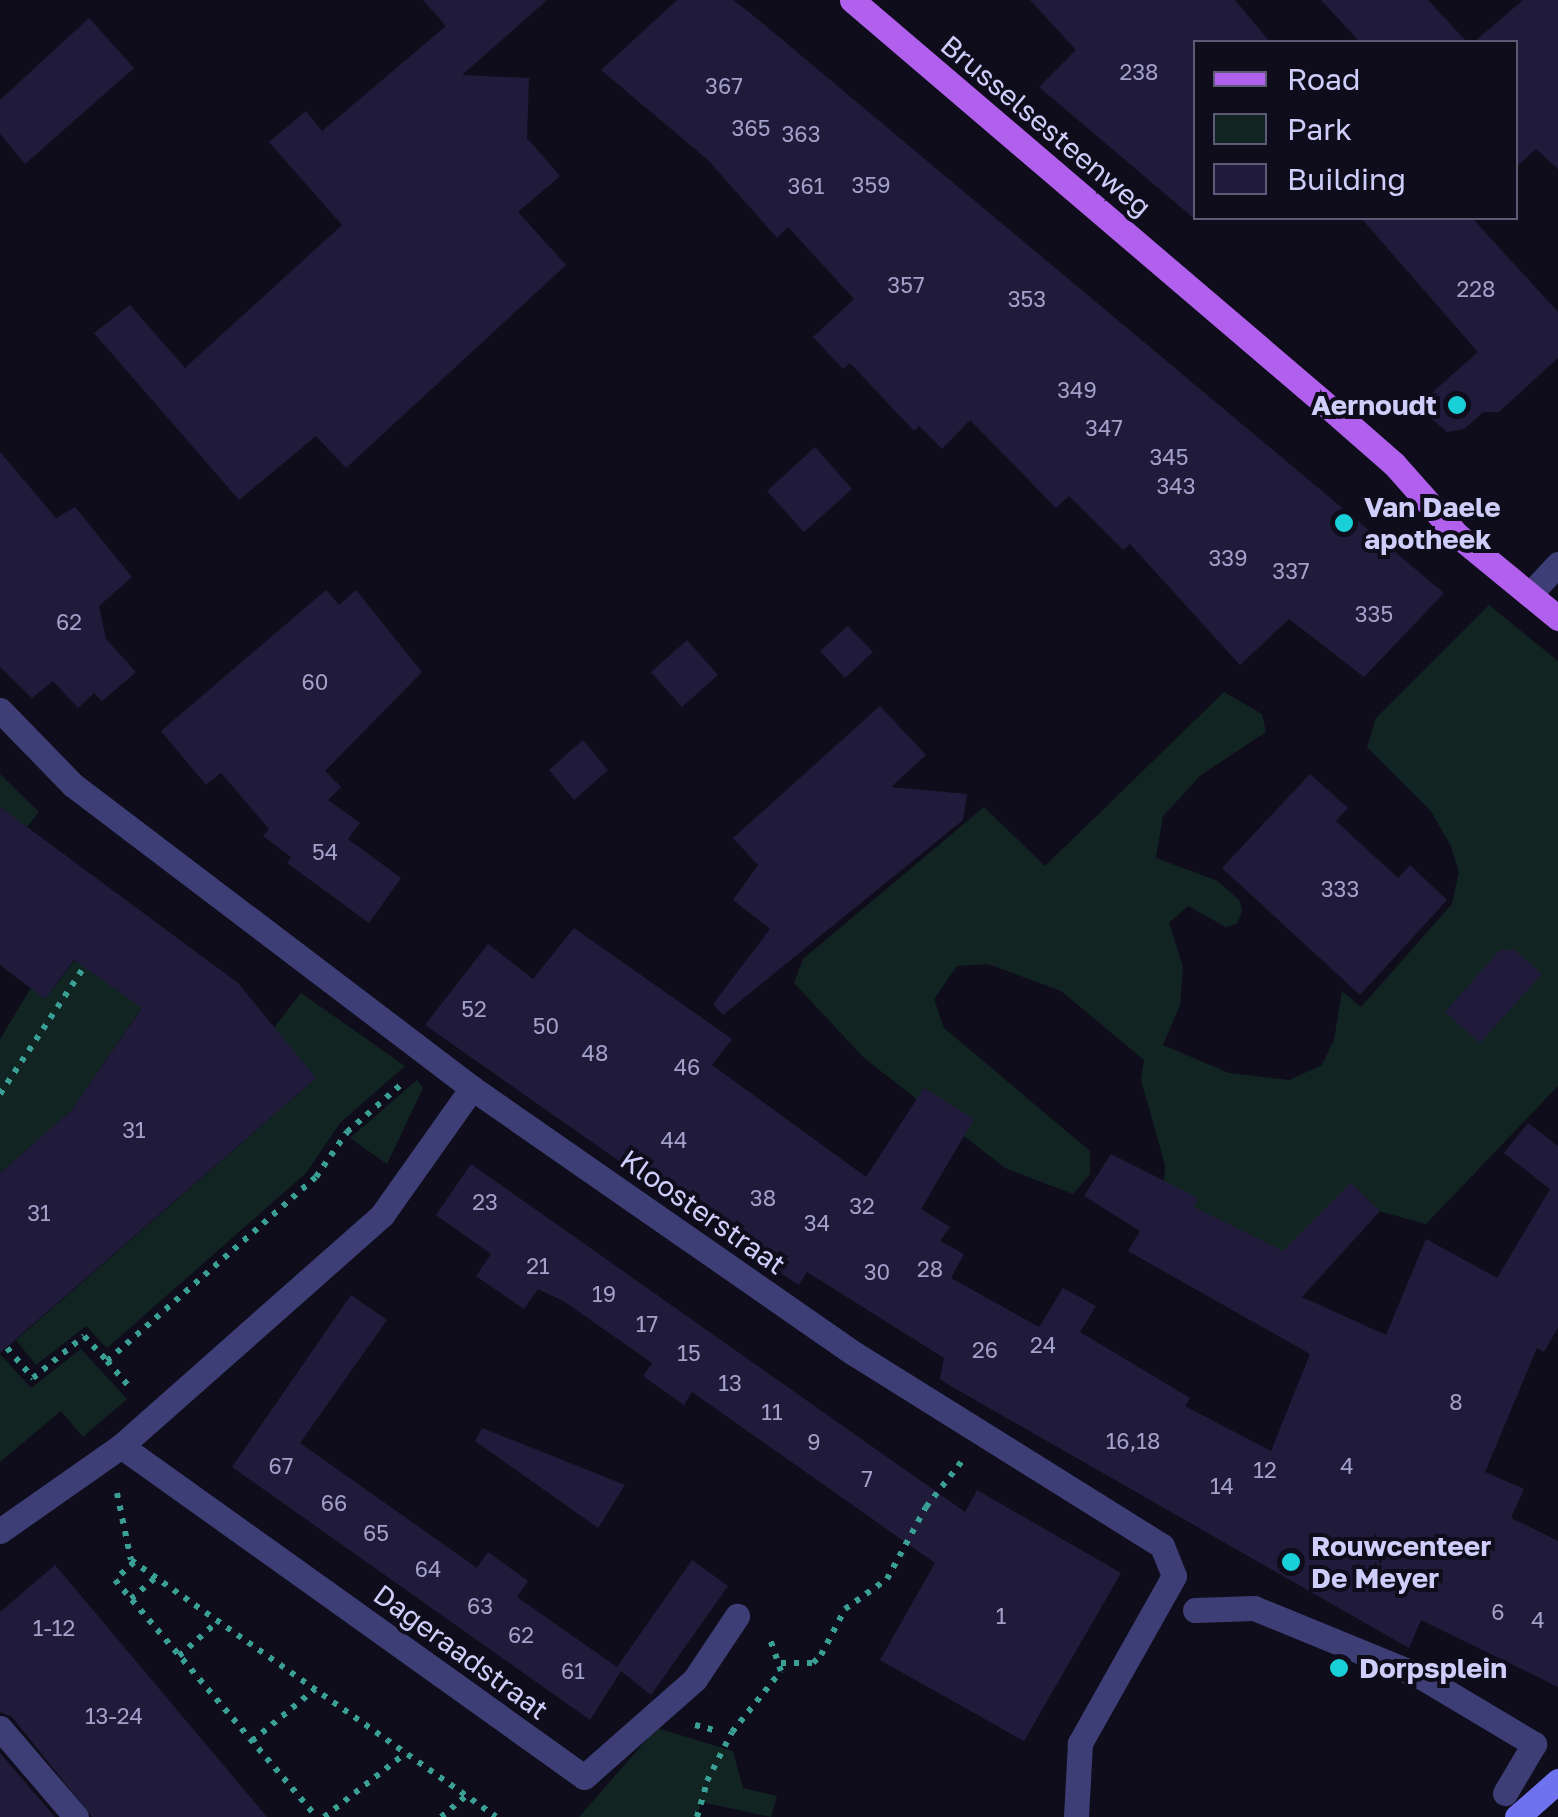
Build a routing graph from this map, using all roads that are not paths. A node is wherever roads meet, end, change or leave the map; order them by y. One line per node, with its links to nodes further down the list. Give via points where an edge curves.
1 (852, 0): 3 (main road, Brusselsesteenweg, via 1394,464 1457,535)
2 (1558, 564): 3 (street)
3 (1530, 594): 4 (main road, Brusselsesteenweg)
4 (1558, 618)
5 (0, 710): 6 (street, Kloosterstraat, via 72,785)
6 (472, 1088): 7 (street, via 382,1215); 15 (street, Kloosterstraat, via 854,1354 1162,1546 1174,1576 1080,1742)
7 (121, 1446): 8 (street); 10 (street, Dageraadstraat, via 584,1776 695,1680)
8 (0, 1531)
9 (1195, 1610): 13 (street, via 1254,1608 1420,1676 1534,1744)
10 (737, 1616)
11 (0, 1728): 14 (street)
12 (1558, 1781): 16 (main road)
13 (1505, 1793)
14 (76, 1817)
15 (1076, 1817)
16 (1517, 1817)

